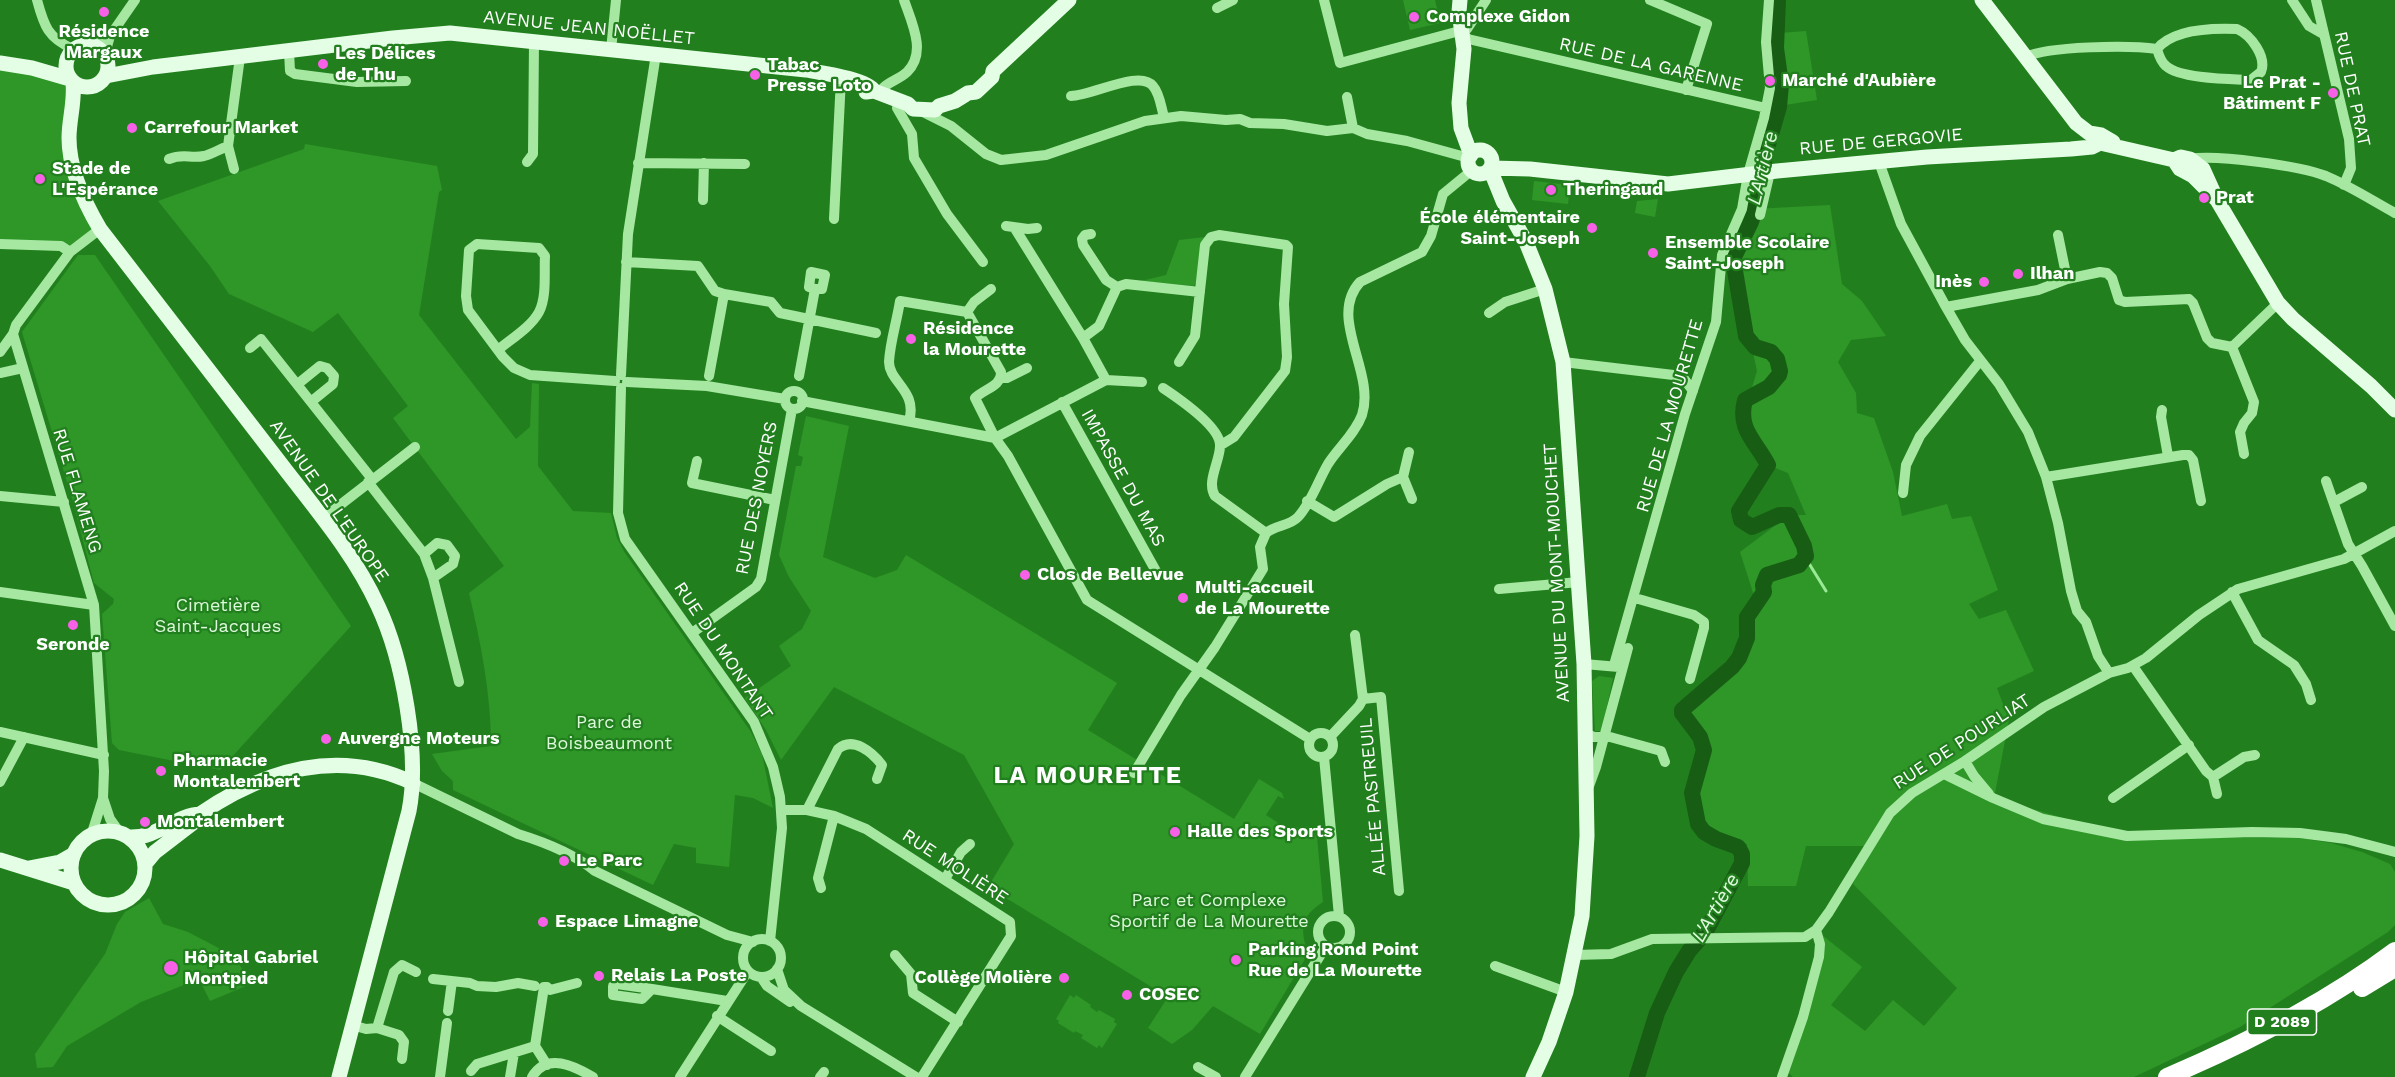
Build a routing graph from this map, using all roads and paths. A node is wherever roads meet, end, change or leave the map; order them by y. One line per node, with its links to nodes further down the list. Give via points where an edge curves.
1 (37, 0): 23 (street, via 52,37)
2 (135, 0): 26 (street, via 110,36)
3 (616, 0): 19 (street)
4 (904, 0): 34 (street, via 918,52 913,66)
5 (1069, 0): 38 (main road, AVENUE JEAN NOËLLET, via 993,71 987,71 968,93)
6 (1233, 0): 15 (street)
7 (1324, 0): 17 (street, via 1340,63)
8 (1463, 0): 17 (main road, AVENUE DU MONT-MOUCHET)
9 (1486, 0): 17 (street)
10 (1650, 0): 33 (street, via 1707,24)
11 (1769, 0): 39 (street, via 1766,42 1770,88)
12 (1982, 0): 25 (main road)
13 (2292, 0): 16 (street, via 2309,26)
14 (2316, 0): 16 (street, RUE DE PRAT)
15 (1217, 8)
16 (2323, 34): 59 (street, RUE DE PRAT, via 2349,139 2351,168)
17 (1465, 37): 33 (street, RUE DE LA GARENNE); 52 (main road, AVENUE DU MONT-MOUCHET, via 1461,117)
18 (534, 42): 19 (main road, AVENUE JEAN NOËLLET); 21 (main road, AVENUE JEAN NOËLLET, via 450,33); 48 (street, via 532,154)
19 (611, 44): 22 (main road, AVENUE JEAN NOËLLET)
20 (2157, 49): 20 (street, via 2170,38 2205,30 2237,29 2250,38 2263,67 2251,80 2202,76 2167,68); 25 (street, via 2045,51)
21 (289, 51): 24 (main road, AVENUE JEAN NOËLLET); 31 (street, via 290,71 295,74 357,82)
22 (656, 54): 29 (main road, AVENUE JEAN NOËLLET, via 806,70); 50 (street, RUE DU MONTANT)
23 (70, 55): 26 (main road, via 79,46); 28 (main road, via 49,66); 30 (main road, via 67,73)
24 (240, 57): 26 (main road, AVENUE JEAN NOËLLET, via 153,67 123,67); 44 (street)
25 (2025, 57): 43 (main road)
26 (103, 60): 32 (main road, via 96,85)
27 (0, 63): 28 (main road)
28 (32, 68): 30 (main road)
29 (841, 78): 34 (main road, AVENUE JEAN NOËLLET); 65 (street)
30 (71, 80): 32 (main road); 62 (main road, AVENUE DE L'EUROPE, via 75,97 69,140 77,183)
31 (406, 81)
32 (90, 87): 62 (main road, AVENUE DE L'EUROPE, via 81,114 78,142)
33 (1686, 90): 39 (street, RUE DE LA GARENNE)
34 (878, 93): 37 (main road, AVENUE JEAN NOËLLET)
35 (1071, 96): 40 (street, via 1084,96 1142,79 1152,84 1158,94)
36 (1347, 97): 42 (street)
37 (909, 105): 38 (main road, AVENUE JEAN NOËLLET, via 935,102); 41 (street); 73 (street, via 897,108 912,134 914,158 947,214)
38 (939, 106): 41 (street)
39 (1766, 108): 58 (street)
40 (1164, 117): 41 (street, via 1046,155 1010,160 986,154); 42 (street, via 1240,119 1327,131)
41 (945, 123)
42 (1353, 128): 52 (street)
43 (2087, 142): 46 (main road, RUE DE GERGOVIE, via 2097,151 2107,153 2120,148); 49 (main road, RUE DE GERGOVIE, via 2025,152)
44 (228, 146): 45 (street, via 204,156 182,154); 54 (street)
45 (169, 159)
46 (2176, 159): 47 (street); 57 (main road)
47 (2218, 160): 57 (street); 59 (street, via 2306,170)
48 (527, 162)
49 (1879, 162): 58 (main road, RUE DE GERGOVIE); 82 (street, via 1901,224)
50 (638, 163): 51 (street); 72 (street, RUE DU MONTANT)
51 (704, 163): 53 (street); 61 (street)
52 (1481, 163): 55 (main road, RUE DE GERGOVIE); 56 (main road, RUE DE GERGOVIE); 60 (main road, AVENUE DU MONT-MOUCHET); 132 (street, via 1443,194 1431,236 1422,252 1360,282 1354,289 1349,317 1363,377 1362,415)
53 (745, 164)
54 (234, 168)
55 (1512, 168): 56 (main road, RUE DE GERGOVIE); 60 (main road)
56 (1530, 168): 58 (main road, RUE DE GERGOVIE, via 1668,184)
57 (2198, 172): 81 (main road)
58 (1760, 173): 64 (street); 107 (street, RUE DE LA MOURETTE, via 1722,255 1716,322)
59 (2344, 185): 63 (street)
60 (1501, 197): 78 (main road, AVENUE DU MONT-MOUCHET, via 1526,242)
61 (703, 200)
62 (87, 204): 67 (main road, AVENUE DE L'EUROPE)
63 (2395, 213)
64 (1760, 215)
65 (834, 219)
66 (1037, 228): 88 (street, via 1010,227)
67 (100, 229): 71 (street); 136 (main road, AVENUE DE L'EUROPE)
68 (2058, 235): 75 (street)
69 (1087, 236): 76 (street, via 1083,245 1106,280)
70 (0, 244): 71 (street, via 61,246)
71 (70, 252): 87 (street)
72 (626, 262): 80 (street, via 698,266 715,291); 103 (street, RUE DU MONTANT)
73 (983, 262)
74 (818, 273): 85 (street, via 811,273 809,287 815,289)
75 (2067, 279): 82 (street, via 2038,290); 89 (street, via 2107,273 2119,300 2125,302 2189,299 2212,344)
76 (1117, 286): 79 (street); 88 (street, via 1099,326)
77 (991, 289): 83 (street)
78 (1545, 289): 84 (street, via 1505,302); 95 (main road, AVENUE DU MONT-MOUCHET)
79 (1200, 292): 94 (street, via 1195,336); 117 (street, via 1205,245 1211,237 1219,234 1288,247 1284,371 1234,437)
80 (724, 294): 85 (street, via 771,302 780,313); 99 (street)
81 (2278, 303): 89 (street); 114 (main road)
82 (1946, 307): 93 (street)
83 (967, 312): 101 (street); 115 (street, via 900,302 889,364 910,402)
84 (1489, 313)
85 (809, 319): 86 (street); 100 (street)
86 (876, 333)
87 (13, 334): 92 (street); 96 (street, RUE FLAMENG)
88 (1083, 338): 102 (street)
89 (2232, 347): 120 (street, via 2254,402 2240,432)
90 (250, 348): 105 (street, via 261,339)
91 (498, 350): 91 (street, RUE DES NOYERS, via 468,310 469,250 477,244 539,248 545,256 539,312); 103 (street, RUE DES NOYERS, via 514,368 530,375)
92 (0, 352)
93 (1980, 361): 124 (street, via 2028,432); 128 (street, via 1920,436 1906,465)
94 (1179, 362)
95 (1563, 362): 107 (street, via 1682,376); 143 (main road, AVENUE DU MONT-MOUCHET)
96 (22, 368): 98 (street); 134 (street, RUE FLAMENG)
97 (1027, 368): 101 (street)
98 (0, 373)
99 (709, 376)
100 (799, 376)
101 (1001, 378): 116 (street, via 975,398)
102 (1106, 380): 104 (street); 111 (street)
103 (621, 381): 108 (street, RUE DES NOYERS, via 707,386); 150 (street, RUE DU MONTANT, via 620,524 625,539)
104 (1142, 382)
105 (298, 383): 109 (street); 109 (street, via 320,366 334,376 333,384)
106 (1163, 388): 117 (street, via 1209,425 1218,434)
107 (1693, 391): 147 (street, RUE DE LA MOURETTE)
108 (785, 399): 110 (street, via 794,391 801,394); 112 (street)
109 (312, 400): 125 (street)
110 (802, 401): 112 (street); 115 (street)
111 (1062, 402): 116 (street, IMPASSE DU MAS); 141 (street, IMPASSE DU MAS)
112 (792, 409): 131 (street, RUE DES NOYERS)
113 (2162, 410): 121 (street)
114 (2395, 410)
115 (909, 421): 116 (street)
116 (995, 438): 155 (street, via 1087,600)
117 (1221, 445): 138 (street, via 1213,492)
118 (415, 447): 125 (street)
119 (1409, 452): 123 (street)
120 (2244, 454)
121 (2168, 456): 124 (street); 133 (street, via 2183,455 2193,460)
122 (697, 461): 131 (street, via 692,483)
123 (1403, 477): 130 (street); 132 (street, via 1334,517)
124 (2046, 477): 156 (street, via 2077,611)
125 (370, 480): 136 (street); 139 (street)
126 (2326, 481): 135 (street)
127 (2362, 487): 135 (street)
128 (1903, 493)
129 (0, 496): 134 (street)
130 (1413, 499)
131 (775, 500): 150 (street, RUE DES NOYERS, via 759,583)
132 (1307, 501): 138 (street, via 1298,516)
133 (2201, 501)
134 (64, 502): 148 (street, RUE FLAMENG)
135 (2334, 502): 140 (street)
136 (322, 519): 178 (main road, AVENUE DE L'EUROPE, via 363,576 388,632 406,709)
137 (2395, 531): 140 (street)
138 (1266, 533): 155 (street, via 1260,547 1263,569)
139 (424, 554): 142 (street); 142 (street, via 437,543 447,545 454,556 453,564)
140 (2355, 555): 146 (street); 149 (street)
141 (1157, 573)
142 (433, 578): 158 (street)
143 (1579, 582): 144 (street); 152 (main road, AVENUE DU MONT-MOUCHET)
144 (1499, 589)
145 (0, 592): 148 (street)
146 (2232, 592): 153 (street); 160 (street, via 2258,640 2294,665)
147 (1638, 599): 154 (street, RUE DE LA MOURETTE); 157 (street, via 1694,615 1704,622)
148 (94, 605): 168 (street, RUE FLAMENG)
149 (2394, 622)
150 (692, 633): 184 (street, RUE DU MONTANT, via 754,722 773,767)
151 (1355, 635): 159 (street)
152 (1584, 664): 154 (street); 161 (main road, AVENUE DU MONT-MOUCHET)
153 (2133, 666): 156 (street, RUE DE POURLIAT); 167 (street)
154 (1618, 667): 165 (street, RUE DE LA MOURETTE)
155 (1200, 670): 166 (street); 173 (street)
156 (2109, 673): 171 (street, RUE DE POURLIAT, via 2044,707)
157 (1690, 679)
158 (459, 682)
159 (1363, 699): 164 (street, ALLÉE PASTREUIL); 199 (street, ALLÉE PASTREUIL, via 1380,697)
160 (2311, 700)
161 (1584, 730): 165 (street); 180 (main road, AVENUE DU MONT-MOUCHET)
162 (0, 732): 163 (street)
163 (24, 737): 168 (street); 177 (street)
164 (1330, 737): 166 (street, via 1320,733); 170 (street, via 1332,749)
165 (1604, 738): 172 (street, via 1661,751); 180 (street, RUE DE LA MOURETTE)
166 (1310, 739): 170 (street, via 1311,753)
167 (2189, 745): 175 (street); 183 (street)
168 (104, 755): 181 (street, RUE FLAMENG)
169 (2255, 755): 175 (street, via 2244,757)
170 (1324, 757): 200 (street)
171 (1965, 761): 174 (street, RUE DE POURLIAT); 182 (street)
172 (1665, 762)
173 (1134, 773)
174 (1944, 774): 182 (street); 201 (street, RUE DE POURLIAT, via 1893,808)
175 (2213, 777): 179 (street)
176 (877, 779): 185 (street, via 882,765 874,754 853,743 844,743)
177 (0, 782)
178 (413, 783): 186 (main road, via 366,767 298,768 256,783); 202 (street); 228 (main road, AVENUE DE L'EUROPE)
179 (2217, 794)
180 (1586, 795): 209 (main road, AVENUE DU MONT-MOUCHET, via 1584,902)
181 (103, 798): 188 (street, RUE FLAMENG, via 110,819); 189 (street, RUE FLAMENG)
182 (1993, 798): 191 (street, via 2043,819 2127,836 2300,833 2346,839)
183 (2113, 798)
184 (781, 810): 185 (street, RUE MOLIÈRE); 203 (street, RUE DU MONTANT)
185 (807, 810): 187 (street, RUE MOLIÈRE)
186 (200, 814): 188 (main road, via 154,834); 194 (main road, via 196,822)
187 (834, 816): 196 (street, RUE MOLIÈRE, via 866,829); 198 (street, via 818,878)
188 (124, 835): 189 (main road, via 105,832); 194 (main road, via 139,849)
189 (91, 836): 192 (main road)
190 (970, 844): 196 (street)
191 (2393, 853)
192 (74, 854): 195 (main road, via 60,862); 197 (main road)
193 (0, 860): 195 (main road)
194 (145, 864): 197 (main road, via 138,889 117,904 92,902)
195 (28, 868): 197 (main road)
196 (945, 879): 226 (street, RUE MOLIÈRE, via 1003,916 1011,928 1011,936)
197 (74, 883)
198 (821, 888)
199 (1399, 891)
200 (1339, 916): 205 (street, via 1329,916 1319,926 1320,939); 205 (street, via 1347,921 1350,936 1342,946)
201 (1816, 930): 209 (street, via 1795,939 1652,939 1611,954); 248 (street, via 1821,944 1819,957)
202 (727, 935): 204 (street); 207 (street)
203 (770, 941): 204 (street); 212 (street, via 780,953)
204 (753, 942): 207 (street)
205 (1326, 946): 246 (street)
206 (2395, 951): 249 (highway, D 2089, via 2254,1037)
207 (743, 955): 213 (street)
208 (895, 955): 226 (street, via 911,974 913,993)
209 (1575, 955): 221 (main road, AVENUE DU MONT-MOUCHET)
210 (1495, 966): 221 (street)
211 (2395, 968): 250 (highway, D 2089, via 2307,1022)
212 (777, 969): 215 (street); 223 (street, via 784,990)
213 (748, 971): 215 (street); 222 (street)
214 (416, 972): 229 (street, via 402,965 394,972)
215 (761, 977): 223 (street, via 776,993)
216 (433, 979): 217 (street)
217 (452, 981): 220 (street, via 496,987 518,984); 224 (street)
218 (577, 983): 220 (street)
219 (651, 989): 222 (street)
220 (538, 991): 230 (street)
221 (1566, 992): 247 (main road, AVENUE DU MONT-MOUCHET)
222 (727, 1001): 225 (street)
223 (801, 1006): 243 (street)
224 (448, 1011)
225 (717, 1016): 231 (street); 242 (street)
226 (958, 1022): 244 (street, RUE MOLIÈRE)
227 (447, 1023): 238 (street, via 439,1046)
228 (352, 1025): 229 (street); 237 (main road, AVENUE DE L'EUROPE)
229 (378, 1028): 233 (street, via 399,1035 404,1042)
230 (535, 1046): 232 (street); 234 (street)
231 (771, 1051)
232 (514, 1053): 236 (street, via 477,1064); 239 (street)
233 (402, 1059)
234 (547, 1065): 240 (street); 241 (street, via 570,1064)
235 (1198, 1067): 245 (street)
236 (471, 1071)
237 (339, 1077)
238 (440, 1077)
239 (510, 1077)
240 (532, 1077)
241 (593, 1077)
242 (680, 1077)
243 (916, 1077)
244 (922, 1077)
245 (1216, 1077)
246 (1245, 1077)
247 (1533, 1077)
248 (1782, 1077)
249 (2167, 1077)
250 (2196, 1077)

